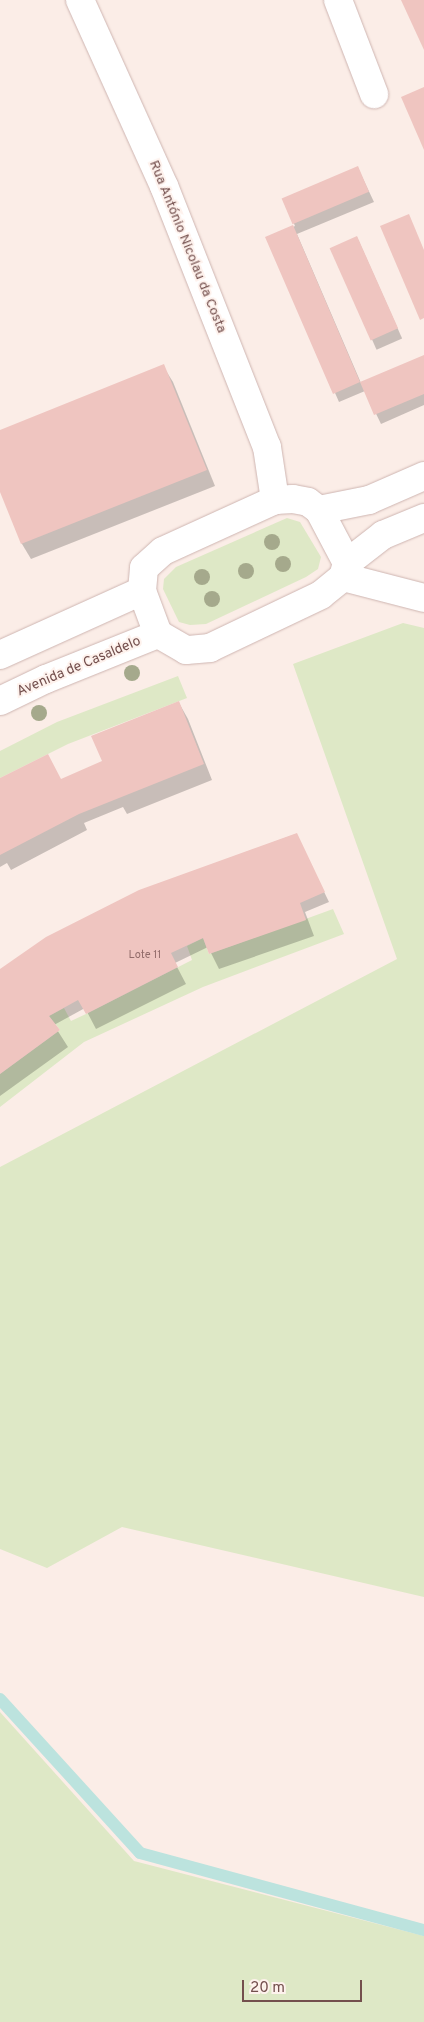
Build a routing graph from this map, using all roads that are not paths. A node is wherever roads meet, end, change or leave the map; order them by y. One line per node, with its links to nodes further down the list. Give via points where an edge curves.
1 (80, 0): 5 (street, Rua António Nicolau da Costa, via 164,186 267,447)
2 (338, 0): 3 (street)
3 (374, 94)
4 (424, 476): 6 (street, via 369,500)
5 (275, 500): 6 (street, Avenida de Casaldelo, via 308,502); 9 (street, Avenida de Casaldelo, via 163,551 144,568)
6 (319, 510): 8 (street)
7 (424, 518): 8 (street, Avenida de Casaldelo, via 383,535)
8 (345, 570): 10 (street); 11 (street, Avenida de Casaldelo, via 321,595 210,648 186,650)
9 (142, 590): 11 (street, Avenida de Casaldelo); 12 (street)
10 (424, 598)
11 (158, 634): 13 (street, Avenida de Casaldelo)
12 (0, 655)
13 (0, 701)

